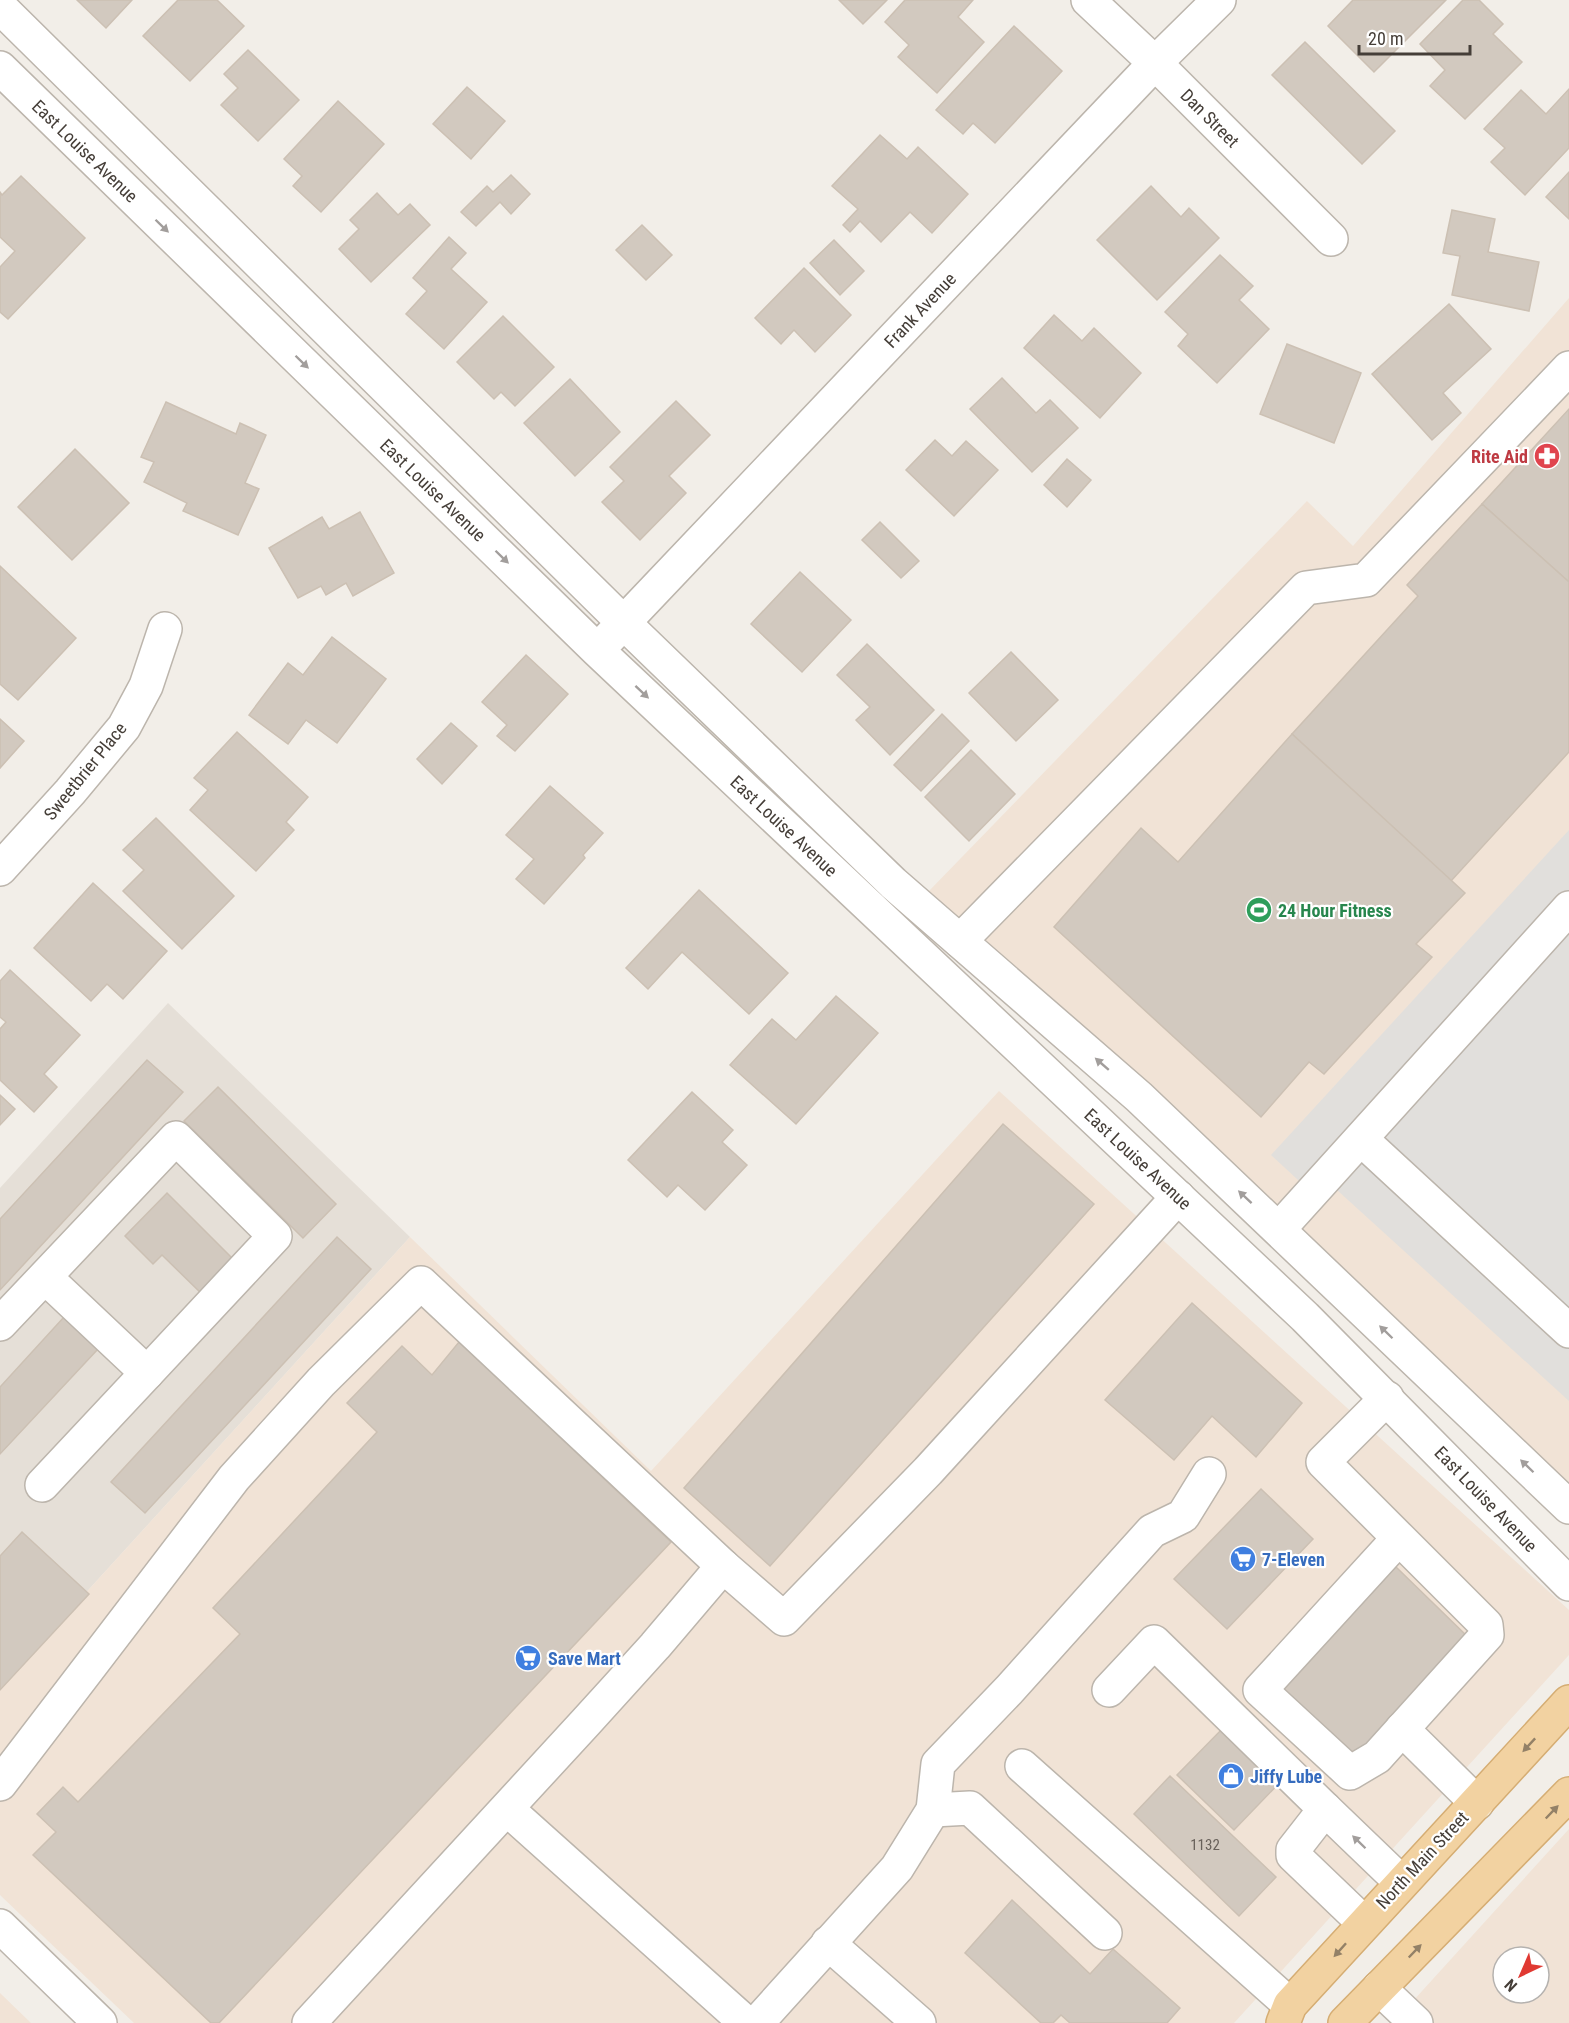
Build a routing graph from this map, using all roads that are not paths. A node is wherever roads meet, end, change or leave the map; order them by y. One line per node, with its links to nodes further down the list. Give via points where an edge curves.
1 (1088, 0): 4 (street, Dan Street)
2 (1219, 0): 4 (street, Frank Avenue)
3 (0, 7): 8 (street, East Louise Avenue)
4 (1155, 63): 6 (street, Dan Street); 8 (street, Frank Avenue)
5 (0, 68): 10 (street, East Louise Avenue, one-way to 10)
6 (1331, 239)
7 (1569, 368): 13 (street, via 1366,580 1306,588)
8 (624, 623): 10 (street, Frank Avenue); 13 (street, East Louise Avenue, via 893,883)
9 (165, 629): 11 (street, Sweetbrier Place, via 146,686 124,727)
10 (597, 650): 15 (street, East Louise Avenue, one-way to 15)
11 (0, 869)
12 (1564, 924): 14 (street)
13 (960, 941): 16 (street, East Louise Avenue, one-way to 13, via 1139,1096)
14 (1361, 1139): 16 (street); 19 (street)
15 (1178, 1197): 21 (street, East Louise Avenue); 26 (street, via 927,1471 784,1619)
16 (1280, 1229): 24 (street, East Louise Avenue, one-way to 16)
17 (45, 1277): 18 (street); 20 (street); 20 (street, via 176,1138 275,1236)
18 (0, 1324)
19 (1569, 1331)
20 (147, 1373): 23 (street)
21 (1387, 1398): 25 (street, via 1323,1462); 27 (street, East Louise Avenue)
22 (1209, 1474): 37 (street, via 1183,1516 1152,1531 938,1764)
23 (42, 1485)
24 (1569, 1507)
25 (1399, 1539): 30 (street, via 1486,1625 1487,1635); 30 (street, via 1260,1690 1350,1773 1377,1757)
26 (723, 1566): 32 (street, via 421,1283 321,1382 234,1478); 35 (street, via 656,1646)
27 (1569, 1584)
28 (1109, 1690): 36 (street, via 1154,1642)
29 (1569, 1702): 34 (main road, North Main Street, one-way to 34)
30 (1402, 1729): 34 (street)
31 (1022, 1766): 44 (street)
32 (0, 1784)
33 (1569, 1794): 43 (main road, one-way to 33)
34 (1477, 1803): 38 (main road, North Main Street)
35 (507, 1809): 46 (street); 47 (street)
36 (1326, 1809): 38 (street, one-way to 36); 39 (street, via 1293,1855)
37 (933, 1810): 41 (street, via 970,1808); 42 (street, via 897,1868)
38 (1401, 1882): 39 (main road, North Main Street)
39 (1364, 1923): 44 (main road, North Main Street, one-way to 44)
40 (0, 1926): 45 (street)
41 (1105, 1933)
42 (828, 1943): 48 (street); 49 (street)
43 (1379, 1988): 50 (main road); 51 (street)
44 (1286, 2014)
45 (99, 2023)
46 (309, 2023)
47 (747, 2023)
48 (757, 2023)
49 (920, 2023)
50 (1345, 2023)
51 (1416, 2023)

